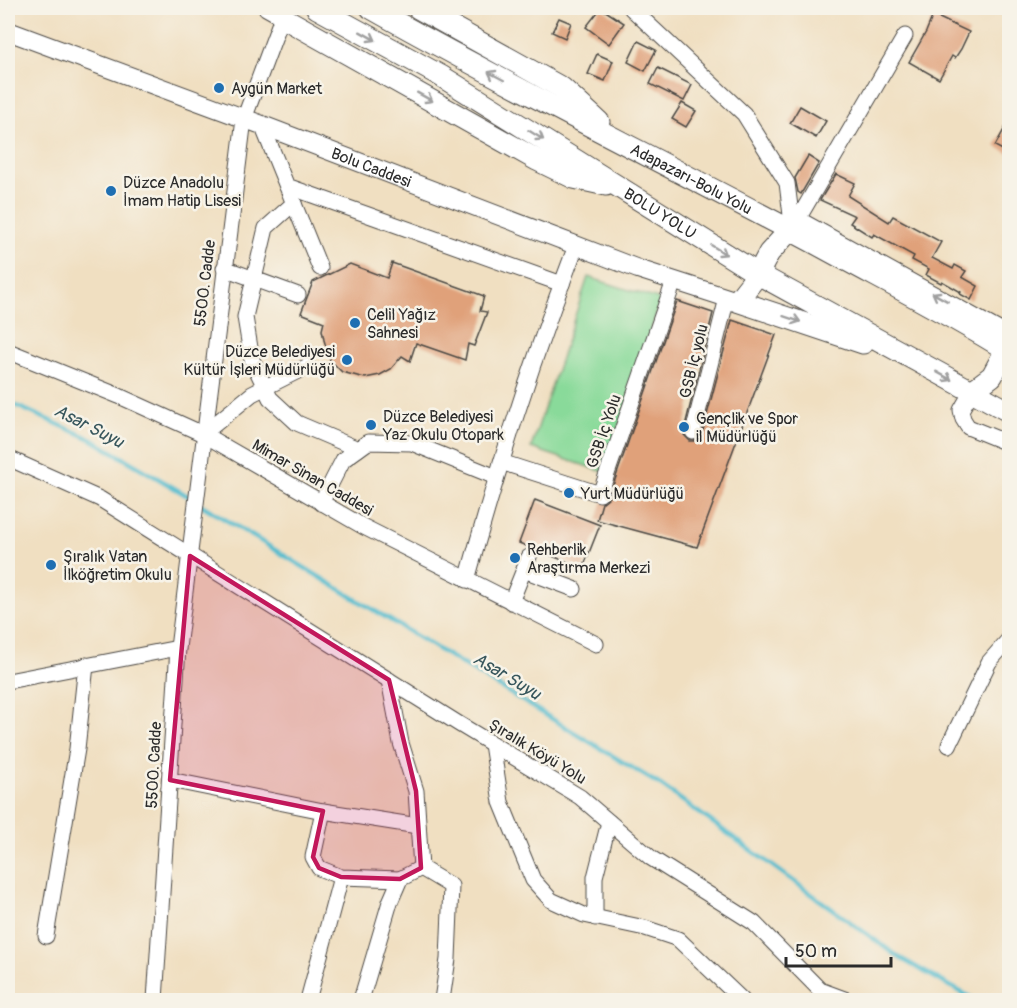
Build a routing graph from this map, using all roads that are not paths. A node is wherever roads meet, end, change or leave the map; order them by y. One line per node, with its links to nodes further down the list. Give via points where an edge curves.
1 (317, 8): 12 (highway, BOLU YOLU, one-way to 12, via 441,76)
2 (371, 8): 10 (highway, Adapazarı-Bolu Yolu, one-way to 2)
3 (418, 8): 10 (highway, via 562,88)
4 (631, 8): 14 (street, via 744,114 787,183)
5 (274, 12): 8 (street, 5500. Cadde); 12 (highway, one-way to 12, via 537,160 574,178)
6 (8, 31): 8 (main road, Bolu Caddesi)
7 (905, 36): 14 (street)
8 (244, 119): 9 (main road, Bolu Caddesi); 16 (street, 5500. Cadde)
9 (262, 126): 11 (street); 15 (main road, Bolu Caddesi)
10 (619, 141): 14 (highway, Adapazarı-Bolu Yolu)
11 (287, 186): 13 (street); 21 (street)
12 (620, 188): 18 (highway, BOLU YOLU, one-way to 18)
13 (294, 203): 17 (street); 19 (street, via 266,228)
14 (793, 221): 18 (highway); 24 (highway, Adapazarı-Bolu Yolu, one-way to 14)
15 (576, 246): 20 (main road, Bolu Caddesi); 21 (street)
16 (224, 268): 19 (street); 32 (street, 5500. Cadde)
17 (320, 268)
18 (758, 274): 23 (highway); 26 (highway, BOLU YOLU)
19 (254, 279): 22 (street); 28 (street, via 245,317 252,360)
20 (674, 281): 23 (main road, Bolu Caddesi); 36 (street, GSB İç Yolu, via 600,494)
21 (562, 284): 36 (street)
22 (298, 295)
23 (732, 299): 26 (highway, one-way to 26); 31 (street, GSB İç yolu)
24 (1008, 346): 29 (highway, via 992,376)
25 (8, 351): 32 (street, Mimar Sinan Caddesi)
26 (915, 360): 29 (highway, BOLU YOLU, one-way to 29)
27 (308, 366): 28 (street)
28 (265, 388): 32 (street); 34 (street, via 270,398 297,423)
29 (972, 391): 30 (highway, BOLU YOLU); 33 (street, via 961,411 965,423)
30 (1010, 412)
31 (693, 432)
32 (203, 434): 37 (street, Mimar Sinan Caddesi); 38 (street, 5500. Cadde)
33 (1010, 444)
34 (358, 449): 36 (street, via 368,442 412,443); 37 (street, via 343,460)
35 (8, 458): 38 (street, Şıralık Köyü Yolu, via 100,499)
36 (498, 469): 39 (street)
37 (321, 503): 39 (street, Mimar Sinan Caddesi)
38 (190, 556): 44 (street, 5500. Cadde); 46 (street, Şıralık Köyü Yolu)
39 (467, 580): 41 (street, Mimar Sinan Caddesi)
40 (574, 589): 41 (street, via 526,563)
41 (511, 602): 43 (street, Mimar Sinan Caddesi)
42 (1010, 638): 49 (street, via 989,662)
43 (596, 644)
44 (178, 648): 45 (street); 50 (street, 5500. Cadde)
45 (86, 665): 47 (street); 58 (street, via 77,749)
46 (389, 680): 48 (street, Şıralık Köyü Yolu); 53 (street, via 401,743 416,791)
47 (8, 681)
48 (492, 744): 52 (street, Şıralık Köyü Yolu, via 580,797); 57 (street, via 501,802 533,880 551,900)
49 (948, 745)
50 (170, 780): 51 (street); 60 (street, 5500. Cadde)
51 (323, 811): 53 (street); 55 (street, via 313,857 319,868)
52 (609, 822): 57 (street, via 595,878); 59 (street, Şıralık Köyü Yolu, via 651,858 754,923 820,990)
53 (418, 826): 54 (street)
54 (421, 868): 56 (street); 63 (street, via 451,886)
55 (341, 877): 56 (street); 61 (street)
56 (400, 879): 62 (street)
57 (595, 918): 64 (street, via 678,939)
58 (46, 936)
59 (839, 999)
60 (155, 1000)
61 (308, 1000)
62 (361, 1000)
63 (442, 1000)
64 (742, 1000)

